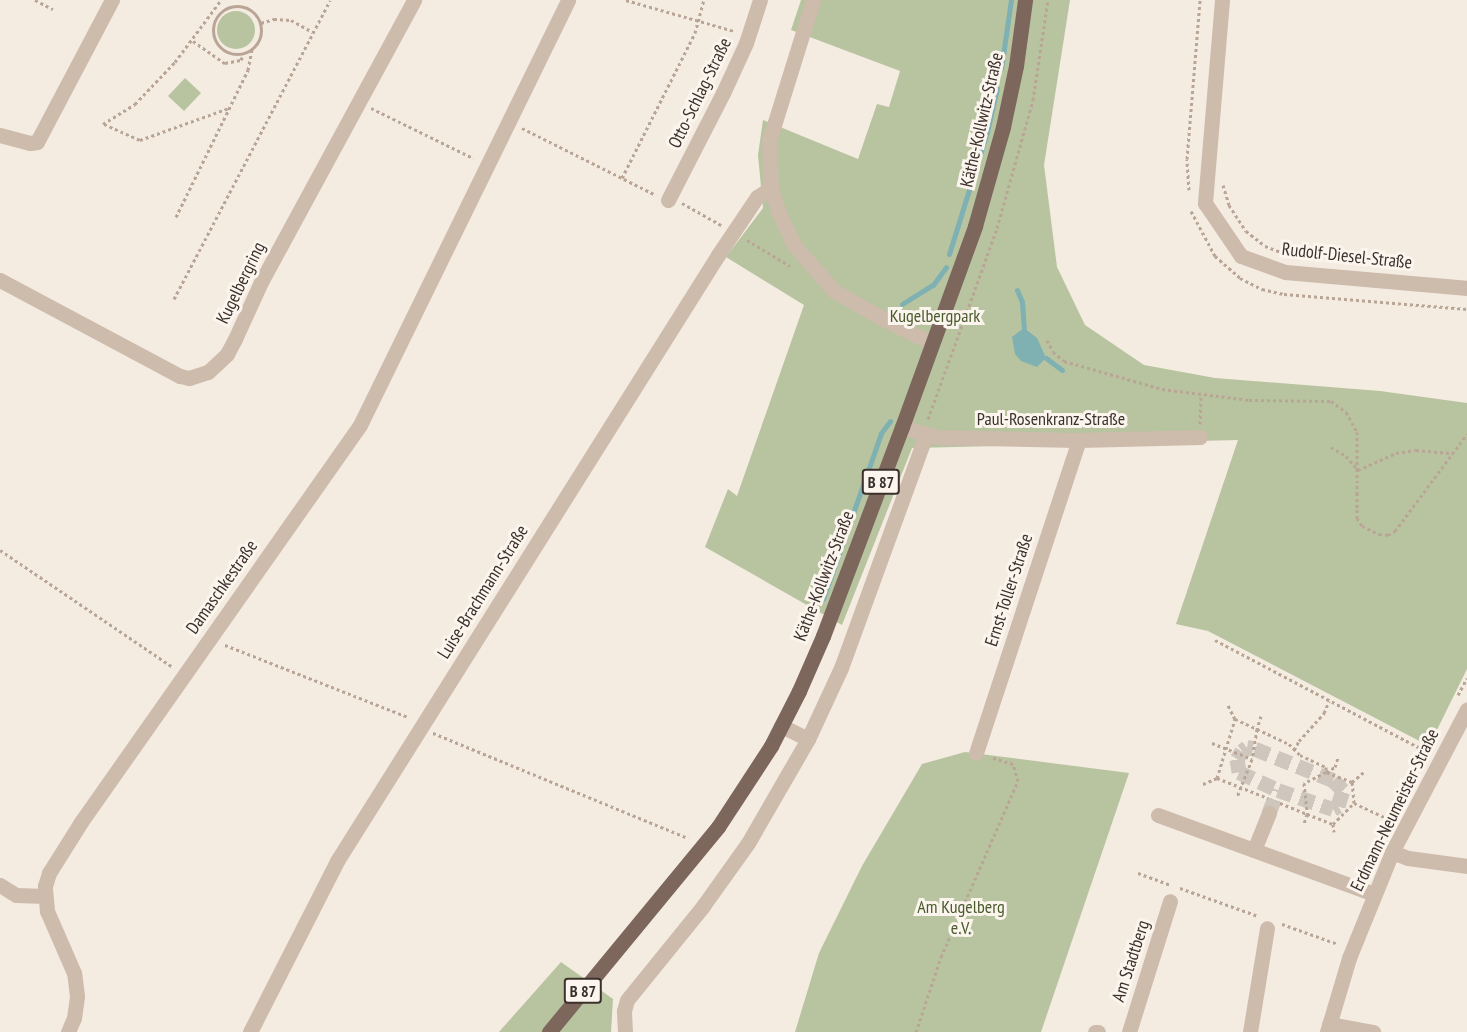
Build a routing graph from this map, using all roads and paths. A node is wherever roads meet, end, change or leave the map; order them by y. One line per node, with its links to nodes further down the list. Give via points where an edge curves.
1 (35, 0): 15 (path)
2 (112, 0): 26 (street, via 37,142)
3 (221, 0): 20 (path)
4 (330, 0): 18 (path)
5 (414, 0): 23 (street, Kugelbergring)
6 (568, 0): 25 (street)
7 (626, 0): 14 (path)
8 (704, 0): 16 (path)
9 (760, 0): 19 (street, Otto-Schlag-Straße)
10 (813, 0): 30 (street, via 769,141)
11 (1025, 0): 43 (main road, Käthe-Kollwitz-Straße / B 87, via 1016,66 990,175)
12 (1200, 0): 31 (path, via 1187,159)
13 (1222, 0): 39 (street, Rudolf-Diesel-Straße, via 1205,203 1241,256 1285,272)
14 (634, 1): 16 (path)
15 (53, 9)
16 (699, 20): 19 (path); 29 (path)
17 (261, 23): 18 (path, via 291,20); 21 (path, via 261,38); 22 (path, via 251,10 236,5 216,18 216,42 228,53)
18 (313, 32): 40 (path)
19 (749, 35): 32 (street, Otto-Schlag-Straße)
20 (193, 41): 22 (path, via 225,63 241,60); 24 (path, via 135,104 103,124 140,140)
21 (252, 49): 22 (path); 24 (path, via 248,70)
22 (244, 54)
23 (357, 101): 27 (path); 38 (street, Kugelbergring, via 227,354 198,377 180,376)
24 (231, 107): 34 (path)
25 (510, 122): 27 (street, Damaschkestraße); 29 (path)
26 (0, 135)
27 (488, 166): 56 (street, Damaschkestraße, via 360,425)
28 (1221, 176): 36 (path, via 1229,205 1246,231 1265,246)
29 (622, 178): 32 (path)
30 (771, 188): 35 (street, Luise-Brachmann-Straße, via 757,197); 43 (street, via 794,245 834,291)
31 (1189, 195)
32 (669, 198): 35 (path)
33 (1190, 206): 41 (path, via 1215,256 1240,278 1262,290)
34 (176, 217)
35 (734, 232): 37 (path); 64 (street, Luise-Brachmann-Straße)
36 (1289, 255)
37 (796, 270)
38 (0, 280)
39 (1467, 288)
40 (174, 299)
41 (1467, 309)
42 (1047, 340): 45 (path, via 1064,361 1151,386)
43 (932, 343): 44 (main road, Käthe-Kollwitz-Straße / B 87)
44 (914, 395): 46 (path); 47 (main road, Käthe-Kollwitz-Straße / B 87)
45 (1201, 395): 48 (path); 54 (path, via 1331,401 1346,412 1357,432)
46 (934, 402)
47 (902, 427): 50 (street, Paul-Rosenkranz-Straße); 65 (main road, Käthe-Kollwitz-Straße / B 87, via 823,636)
48 (1200, 431): 51 (street, Paul-Rosenkranz-Straße)
49 (1467, 434): 53 (path)
50 (926, 435): 51 (street, Paul-Rosenkranz-Straße); 67 (street, via 841,668)
51 (1078, 440): 72 (street, Ernst-Toller-Straße)
52 (1331, 447): 54 (path)
53 (1453, 453): 54 (path, via 1396,453); 54 (path, via 1395,531 1388,535 1369,531 1358,518)
54 (1358, 470)
55 (0, 550): 58 (path)
56 (209, 639): 58 (street, Damaschkestraße); 64 (path)
57 (1215, 640): 59 (path)
58 (184, 675): 97 (street, Damaschkestraße, via 49,873)
59 (1330, 700): 70 (path); 71 (path)
60 (1228, 705): 63 (path)
61 (1467, 709): 92 (street, Erdmann-Neumeister-Straße)
62 (1261, 716): 66 (path)
63 (1235, 719): 66 (path); 69 (path)
64 (422, 726): 90 (path); 103 (street, Luise-Brachmann-Straße, via 337,861)
65 (781, 726): 67 (street); 90 (main road, Käthe-Kollwitz-Straße / B 87, via 747,786)
66 (1257, 729): 70 (path); 74 (path)
67 (808, 739): 105 (street, via 748,843 627,1000)
68 (1212, 743): 69 (path)
69 (1226, 748): 74 (path); 77 (path)
70 (1294, 750): 75 (path, via 1326,767)
71 (1428, 752)
72 (976, 753): 106 (path, via 1012,764 1018,781 941,957)
73 (1338, 757): 75 (path, via 1335,767)
74 (1252, 759): 80 (path)
75 (1326, 771): 78 (path); 84 (path, via 1304,783)
76 (1364, 772): 78 (path)
77 (1217, 778): 79 (path); 80 (path)
78 (1352, 782): 82 (path)
79 (1203, 784)
80 (1242, 787): 81 (path); 84 (path)
81 (1237, 797)
82 (1354, 803): 86 (path); 88 (path)
83 (1269, 813): 91 (street)
84 (1307, 814): 87 (path); 88 (path)
85 (1158, 815): 91 (street)
86 (1393, 821)
87 (1304, 824)
88 (1333, 824): 89 (path)
89 (1334, 832)
90 (705, 845): 104 (main road, Käthe-Kollwitz-Straße / B 87)
91 (1254, 850): 96 (street)
92 (1392, 852): 93 (street); 96 (street, Erdmann-Neumeister-Straße)
93 (1467, 866)
94 (1138, 873): 99 (path)
95 (0, 885): 97 (street, via 16,895)
96 (1374, 894): 101 (street, Erdmann-Neumeister-Straße)
97 (45, 896): 102 (street, via 47,911 74,973 77,996)
98 (1170, 902): 107 (street, Am Stadtberg)
99 (1271, 924): 100 (path); 108 (street)
100 (1339, 945)
101 (1328, 1028): 109 (street)
102 (68, 1032)
103 (250, 1032)
104 (549, 1032)
105 (625, 1032)
106 (916, 1032)
107 (1128, 1032)
108 (1250, 1032)
109 (1373, 1032)

